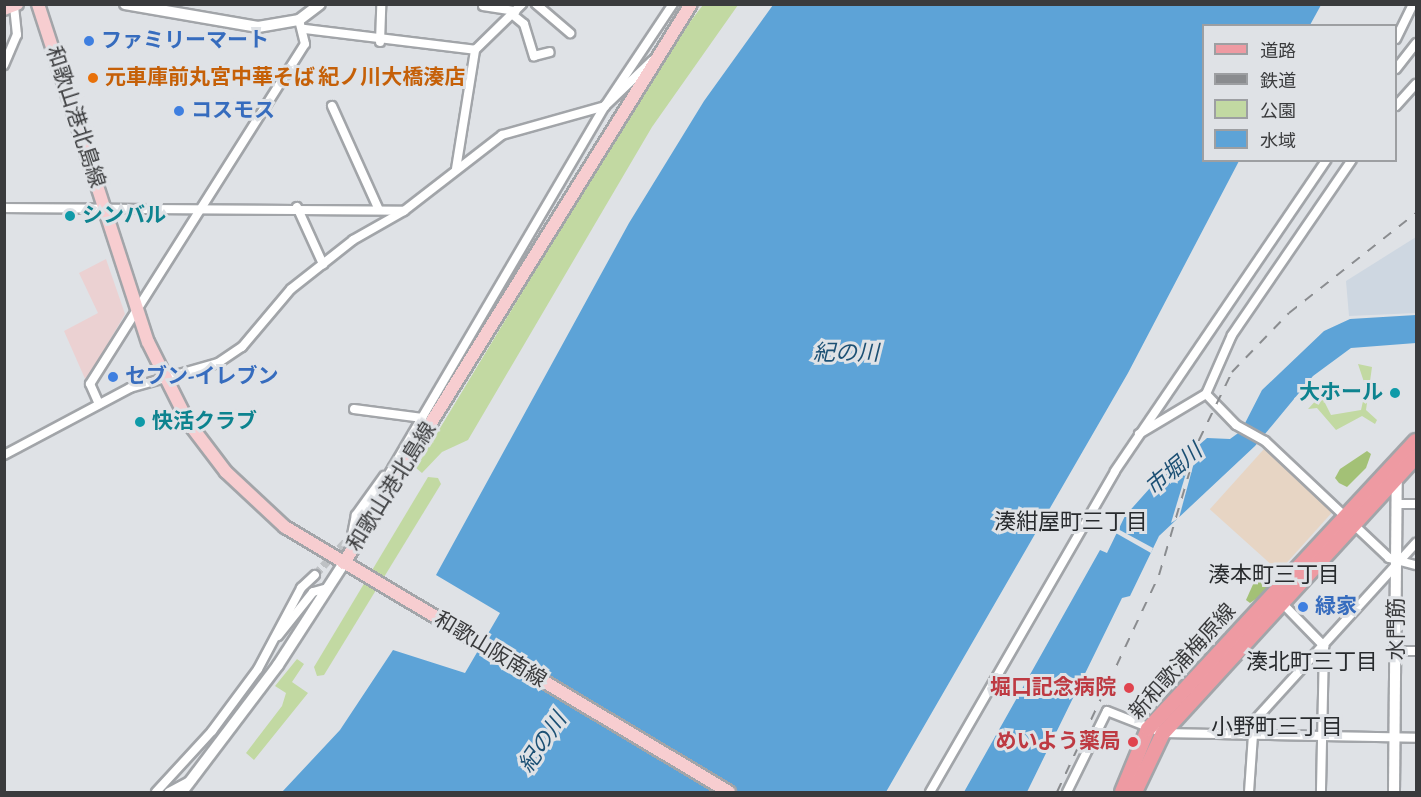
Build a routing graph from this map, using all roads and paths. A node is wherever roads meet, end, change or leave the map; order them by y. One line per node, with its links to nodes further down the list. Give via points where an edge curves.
1 (38, 4): 29 (main road, 和歌山港北島線)
2 (125, 4): 12 (street, via 258,27)
3 (320, 4): 12 (street)
4 (381, 4): 15 (street)
5 (536, 4): 13 (street)
6 (674, 4): 25 (street)
7 (691, 4): 19 (main road, 和歌山港北島線)
8 (1413, 4): 14 (street)
9 (483, 6): 11 (street)
10 (11, 7): 20 (street, via 17,35)
11 (517, 10): 17 (street); 18 (street, via 534,56)
12 (302, 24): 15 (street); 30 (street, via 305,44)
13 (570, 33)
14 (1397, 35)
15 (380, 42): 17 (street)
16 (1416, 43): 21 (street)
17 (474, 50): 28 (street)
18 (550, 52)
19 (652, 61): 25 (street); 50 (main road, 和歌山港北島線)
20 (4, 65)
21 (1397, 67)
22 (1416, 84): 23 (street)
23 (1397, 104)
24 (332, 106): 33 (street)
25 (605, 106): 28 (street, via 502,135); 41 (street)
26 (1325, 162): 42 (street)
27 (1351, 162): 38 (street, via 1232,335)
28 (456, 169): 34 (street)
29 (104, 206): 30 (street); 32 (street); 36 (main road, 和歌山港北島線)
30 (197, 206): 31 (street); 36 (street)
31 (297, 207): 33 (street); 35 (street)
32 (4, 208)
33 (379, 210): 34 (street)
34 (404, 211): 35 (street)
35 (323, 264): 37 (street, via 291,289 242,347 218,363)
36 (136, 307): 37 (main road, 和歌山港北島線); 39 (street, via 90,384)
37 (163, 376): 39 (street); 52 (main road, 和歌山港北島線, via 188,422 248,497)
38 (1206, 394): 42 (street); 49 (street, via 1236,424 1265,441)
39 (99, 404): 44 (street)
40 (354, 409): 41 (street)
41 (422, 418): 50 (street, via 361,521)
42 (1139, 434): 73 (street)
43 (1416, 441): 46 (main road, 新和歌浦梅原線)
44 (4, 455)
45 (1416, 457): 46 (main road, 新和歌浦梅原線)
46 (1394, 473): 47 (street, 水門筋); 49 (main road, 新和歌浦梅原線)
47 (1398, 504): 48 (street); 53 (street, 水門筋)
48 (1416, 504)
49 (1349, 520): 53 (street); 57 (main road, 新和歌浦梅原線); 62 (main road, 新和歌浦梅原線)
50 (358, 534): 52 (main road, 和歌山港北島線)
51 (1416, 543): 53 (street)
52 (344, 563): 56 (street); 72 (main road, 和歌山阪南線)
53 (1398, 564): 54 (street); 59 (street); 60 (street, 水門筋)
54 (1416, 565)
55 (315, 575): 58 (street, via 302,588)
56 (328, 588): 58 (street, via 313,592); 68 (street)
57 (1281, 602): 59 (street); 63 (main road, 新和歌浦梅原線)
58 (275, 639): 69 (street, via 212,731)
59 (1324, 646): 64 (street, via 1254,721); 65 (street)
60 (1397, 651): 61 (street); 66 (street, 水門筋)
61 (1416, 651)
62 (1148, 729): 63 (street); 74 (street, via 1107,711); 75 (main road, 新和歌浦梅原線)
63 (1163, 733): 64 (street); 76 (main road, 新和歌浦梅原線)
64 (1252, 735): 65 (street); 77 (street)
65 (1323, 736): 66 (street); 78 (street)
66 (1396, 736): 67 (street); 79 (street, 水門筋)
67 (1416, 738)
68 (192, 780): 70 (street); 71 (street)
69 (156, 792)
70 (169, 792)
71 (182, 792)
72 (729, 792)
73 (930, 792)
74 (1067, 792)
75 (1122, 792)
76 (1135, 792)
77 (1249, 792)
78 (1321, 792)
79 (1394, 792)

